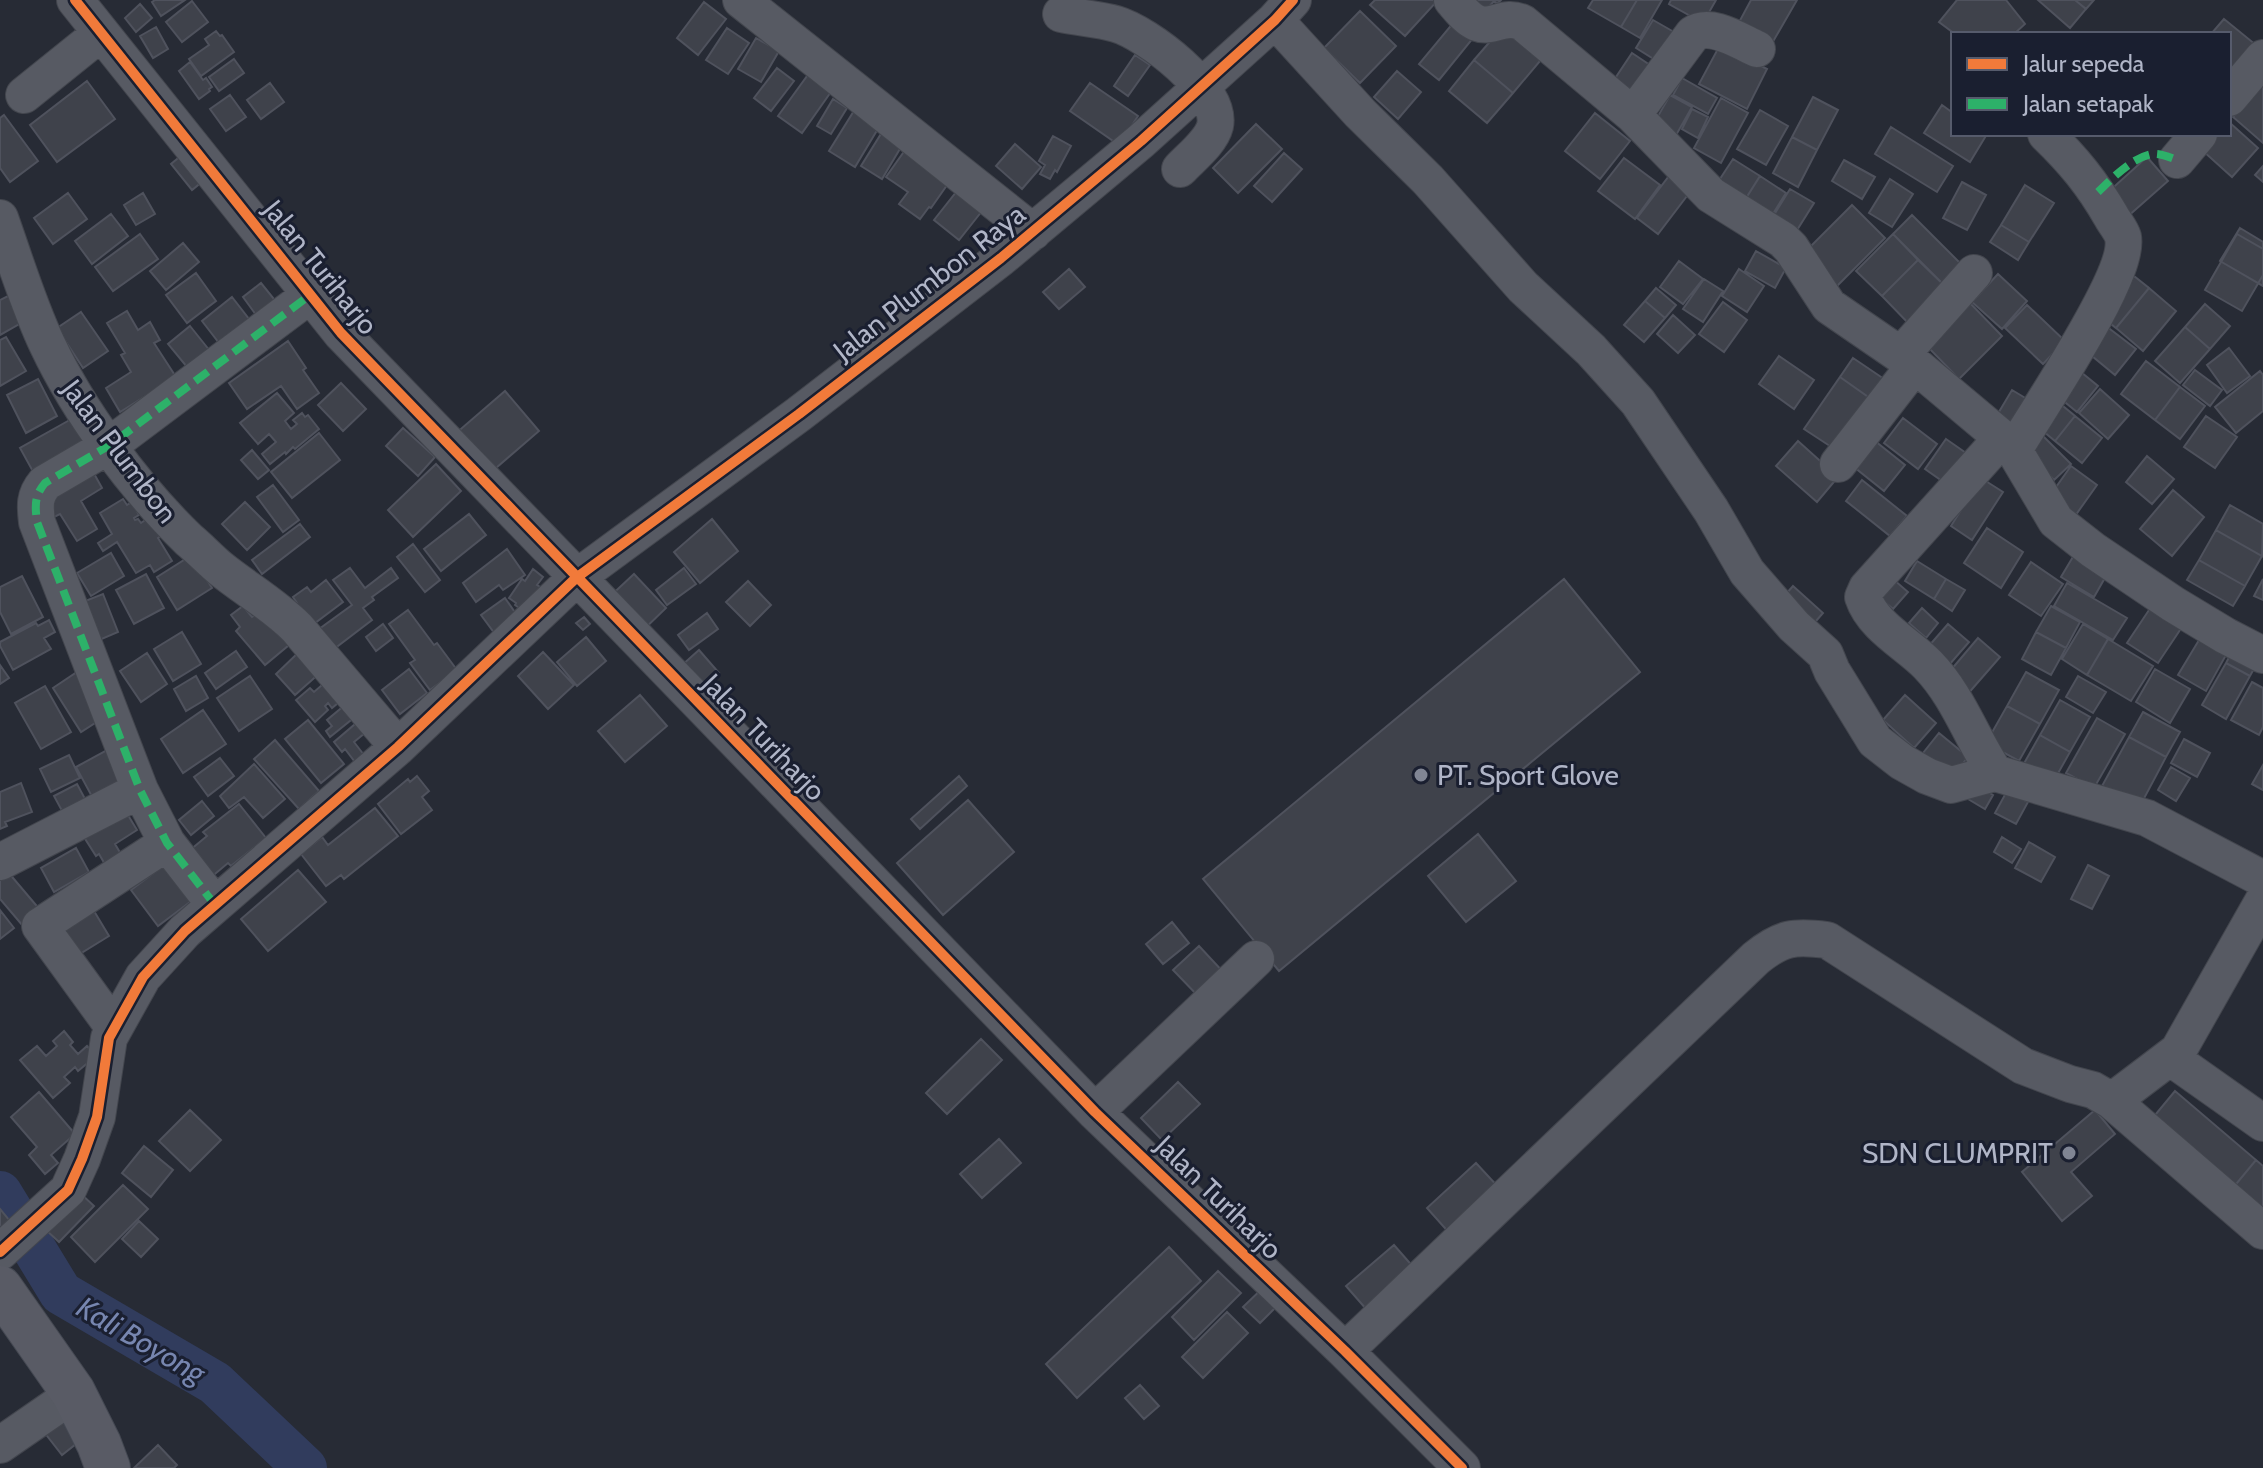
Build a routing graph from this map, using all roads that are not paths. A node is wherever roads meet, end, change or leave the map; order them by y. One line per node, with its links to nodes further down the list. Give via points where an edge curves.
1 (75, 0): 6 (street, Jalan Turiharjo)
2 (741, 0): 16 (street)
3 (1452, 0): 12 (street, via 1475,22 1523,23)
4 (1284, 10): 9 (street, Jalan Plumbon Raya); 26 (street, via 1360,113 1638,402 1747,572 1825,654 1875,741 1902,762 1951,785)
5 (1061, 14): 9 (street, via 1117,24 1143,36)
6 (101, 33): 10 (street); 18 (street, Jalan Turiharjo)
7 (1757, 49): 12 (street, via 1716,31 1698,30)
8 (2263, 58): 11 (street)
9 (1200, 87): 14 (street, Jalan Plumbon Raya); 14 (street, via 1216,123 1189,179)
10 (24, 95)
11 (2231, 96)
12 (1633, 115): 19 (street, via 1711,195 1783,240 1829,306)
13 (2048, 136): 20 (street, via 2098,192 2123,237 2122,251 2118,271 2073,356)
14 (1141, 141): 16 (street, Jalan Plumbon Raya)
15 (0, 218): 21 (street, Jalan Plumbon, via 45,340 68,386)
16 (1033, 232): 23 (street, Jalan Plumbon Raya)
17 (1974, 273): 19 (street)
18 (310, 295): 21 (street); 23 (street, Jalan Turiharjo)
19 (1908, 360): 20 (street); 22 (street)
20 (2008, 444): 24 (street, via 2056,521 2173,604); 26 (street, via 1863,597 1875,618 1929,666)
21 (110, 445): 25 (street, Jalan Plumbon, via 148,497 187,537 297,628); 27 (street, via 45,483 35,509)
22 (1838, 464)
23 (576, 578): 25 (street, Jalan Plumbon Raya); 37 (street, Jalan Turiharjo)
24 (2263, 655)
25 (398, 747): 32 (street, Jalan Plumbon Raya)
26 (1995, 773): 30 (street, via 2147,818)
27 (140, 790): 28 (street); 29 (street)
28 (167, 843): 32 (street); 34 (street, via 40,926)
29 (0, 862)
30 (2263, 879)
31 (2263, 901): 35 (street)
32 (215, 905): 34 (street, Jalan Plumbon Raya, via 143,977)
33 (1256, 959): 37 (street)
34 (114, 1028): 40 (street, Jalan Plumbon Raya, via 97,1117 68,1190)
35 (2171, 1058): 36 (street); 38 (street)
36 (2112, 1101): 39 (street); 42 (street, via 2023,1066 1827,940 1792,938 1775,943)
37 (1095, 1112): 42 (street, Jalan Turiharjo)
38 (2263, 1123)
39 (2263, 1231)
40 (0, 1252)
41 (0, 1288): 43 (main road)
42 (1345, 1351): 46 (street, Jalan Turiharjo)
43 (73, 1392): 44 (street); 45 (main road)
44 (0, 1445)
45 (108, 1468)
46 (1462, 1468)

